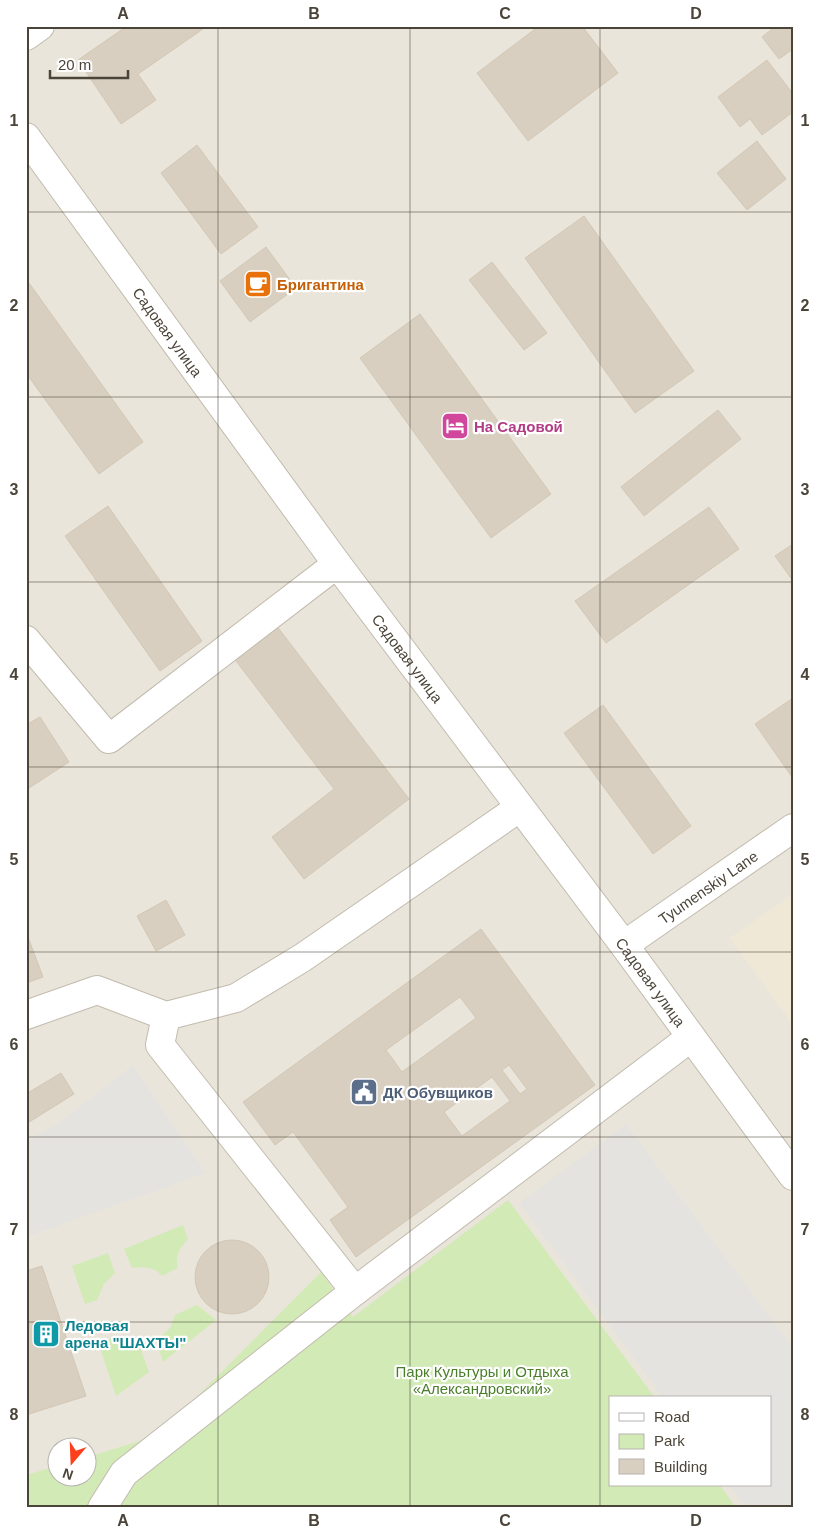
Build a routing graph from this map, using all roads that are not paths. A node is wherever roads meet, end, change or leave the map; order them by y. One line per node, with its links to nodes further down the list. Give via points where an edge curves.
1 (40, 26): 2 (street)
2 (26, 36)
3 (26, 137): 4 (street, Садовая улица)
4 (337, 564): 5 (street, via 108,739); 6 (street, Садовая улица)
5 (26, 640)
6 (519, 808): 8 (street, Садовая улица); 10 (street, via 302,958 236,998)
7 (793, 828): 8 (street, Tyumenskiy Lane)
8 (624, 945): 11 (street, Садовая улица)
9 (26, 1015): 10 (street, via 97,990)
10 (166, 1016): 13 (street, via 160,1045)
11 (690, 1038): 12 (street, Садовая улица); 13 (street)
12 (793, 1176)
13 (355, 1291): 14 (street, via 124,1473)
14 (102, 1508)

